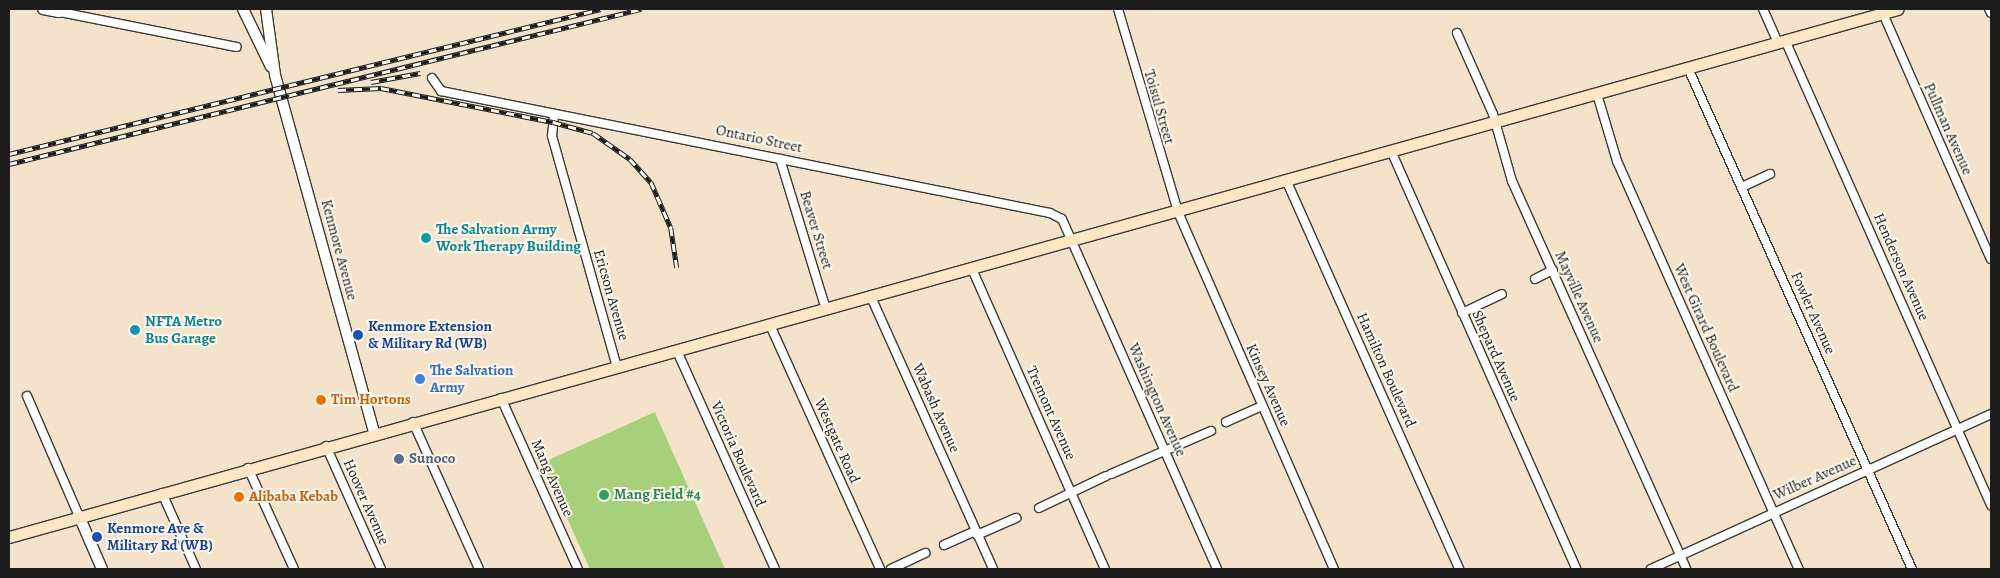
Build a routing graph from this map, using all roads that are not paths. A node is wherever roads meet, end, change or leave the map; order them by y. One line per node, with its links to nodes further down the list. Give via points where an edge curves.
1 (43, 9): 8 (street)
2 (243, 9): 15 (street, Kenmore Avenue)
3 (266, 9): 15 (street, Kenmore Avenue)
4 (1118, 9): 25 (street, Toisul Street)
5 (1763, 9): 12 (street, Henderson Avenue)
6 (1898, 9): 9 (main road)
7 (1989, 9): 10 (street)
8 (63, 10): 13 (street)
9 (1881, 11): 12 (main road); 27 (street, Pullman Avenue)
10 (1991, 13)
11 (1457, 33): 19 (street, Mayville Avenue)
12 (1782, 42): 14 (main road); 44 (street, Henderson Avenue)
13 (236, 47)
14 (1688, 68): 17 (main road); 24 (street, Fowler Avenue)
15 (275, 75): 46 (street, Kenmore Avenue)
16 (432, 78): 18 (street, Ontario Street, via 441,92)
17 (1596, 94): 19 (main road); 55 (street, West Girard Boulevard, via 1617,161)
18 (554, 114): 21 (street, Ontario Street); 37 (street, Ericson Avenue, via 552,136)
19 (1495, 123): 20 (main road); 29 (street, Mayville Avenue, via 1512,181)
20 (1392, 153): 23 (main road); 34 (street, Shepard Avenue)
21 (780, 159): 26 (street, Ontario Street, via 1050,213 1062,219); 33 (street, Beaver Street)
22 (1770, 174): 24 (street)
23 (1288, 182): 25 (main road); 76 (street, Hamilton Boulevard)
24 (1742, 187): 50 (street, Fowler Avenue)
25 (1178, 212): 26 (main road); 40 (street, Kinsey Avenue)
26 (1071, 242): 28 (main road); 48 (street, Washington Avenue)
27 (1991, 259)
28 (972, 269): 32 (main road); 52 (street, Tremont Avenue)
29 (1552, 270): 30 (street); 62 (street, Mayville Avenue)
30 (1535, 278)
31 (1502, 294): 34 (street)
32 (871, 297): 33 (main road); 58 (street, Wabash Avenue)
33 (826, 309): 35 (main road)
34 (1462, 312): 77 (street, Shepard Avenue)
35 (770, 325): 36 (main road); 70 (street, Westgate Road)
36 (676, 351): 37 (main road); 69 (street, Victoria Boulevard)
37 (617, 368): 39 (main road)
38 (27, 396): 56 (street)
39 (501, 398): 42 (main road); 68 (street, Mang Avenue)
40 (1262, 406): 43 (street); 75 (street, Kinsey Avenue)
41 (1991, 414): 44 (street, Wilber Avenue)
42 (413, 422): 46 (main road); 67 (street)
43 (1226, 422)
44 (1957, 429): 50 (street, Wilber Avenue); 53 (street, Henderson Avenue)
45 (1210, 430): 48 (street)
46 (374, 432): 47 (main road)
47 (326, 446): 49 (main road); 66 (street, Hoover Avenue)
48 (1164, 451): 52 (street); 74 (street, Washington Avenue)
49 (248, 468): 51 (main road); 65 (street)
50 (1868, 470): 55 (street, Wilber Avenue); 81 (street, Fowler Avenue)
51 (162, 493): 56 (main road); 64 (street)
52 (1071, 493): 54 (street); 73 (street, Tremont Avenue)
53 (1991, 505)
54 (1039, 508)
55 (1773, 512): 62 (street, Wilber Avenue); 80 (street, West Girard Boulevard)
56 (79, 516): 59 (main road); 63 (street)
57 (1016, 518): 58 (street)
58 (977, 533): 60 (street); 72 (street, Wabash Avenue)
59 (9, 537)
60 (944, 546)
61 (925, 553): 71 (street)
62 (1679, 554): 78 (street, Wilber Avenue); 79 (street, Mayville Avenue)
63 (102, 569)
64 (196, 569)
65 (294, 569)
66 (381, 569)
67 (479, 569)
68 (578, 569)
69 (774, 569)
70 (880, 569)
71 (891, 569)
72 (993, 569)
73 (1105, 569)
74 (1217, 569)
75 (1334, 569)
76 (1458, 569)
77 (1576, 569)
78 (1651, 569)
79 (1686, 569)
80 (1799, 569)
81 (1912, 569)

